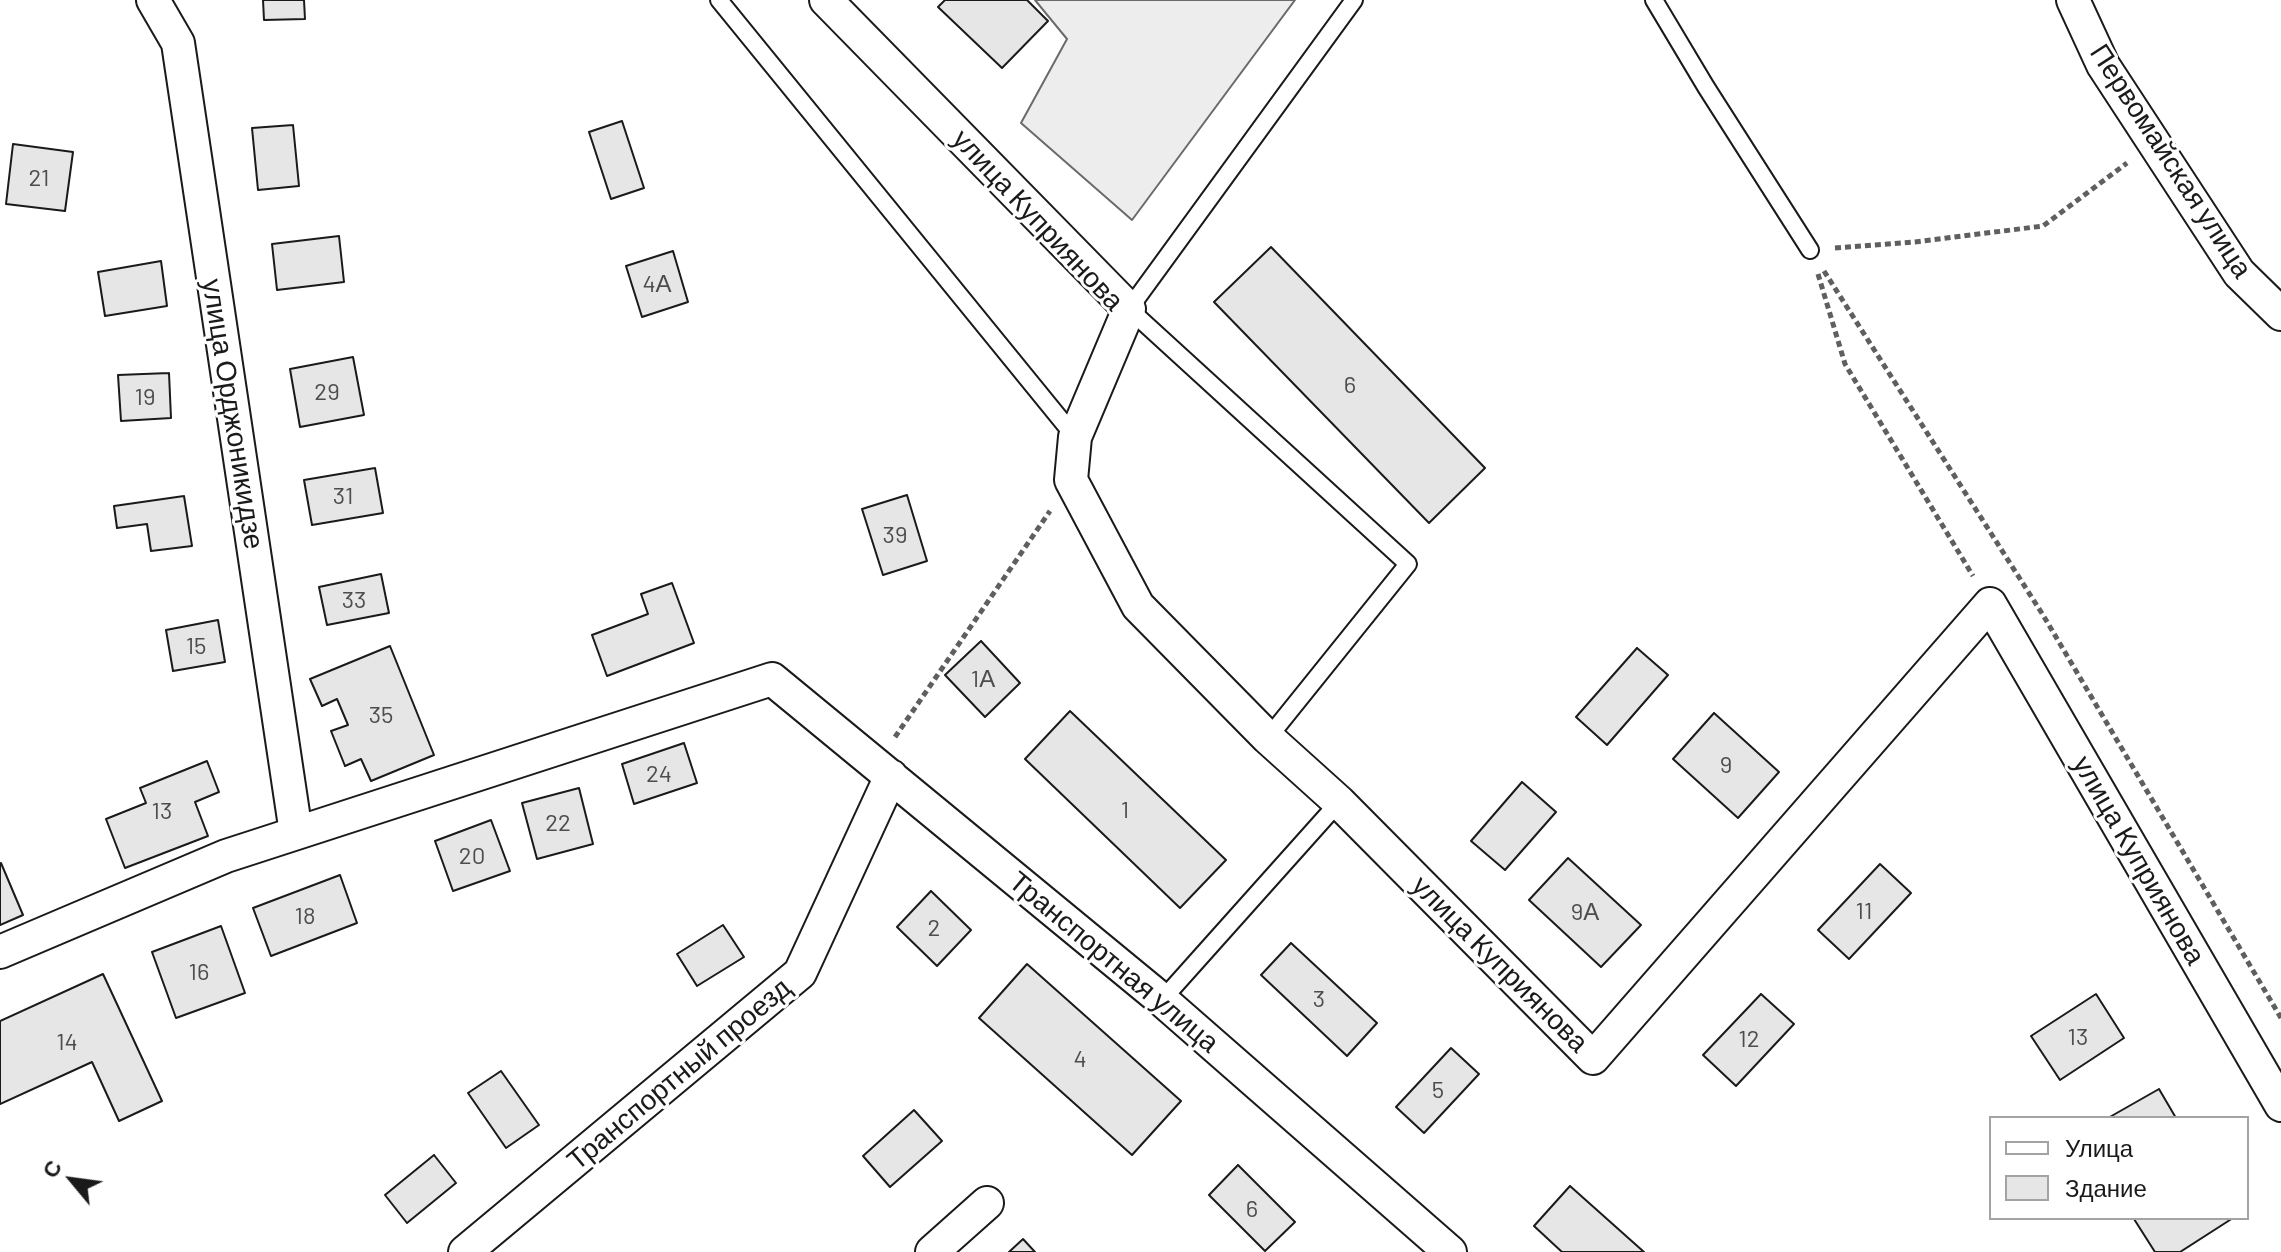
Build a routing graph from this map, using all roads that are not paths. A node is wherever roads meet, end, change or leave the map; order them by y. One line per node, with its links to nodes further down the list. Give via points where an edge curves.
1 (153, 0): 14 (street, улица Орджоникидзе, via 178,43)
2 (719, 0): 10 (lane)
3 (826, 0): 8 (street, улица Куприянова)
4 (1354, 0): 8 (lane)
5 (1654, 0): 7 (lane)
6 (2073, 0): 9 (street, Первомайская улица, via 2103,65 2239,273)
7 (1810, 250)
8 (1129, 309): 10 (street, улица Куприянова); 11 (lane, via 1408,564)
9 (2281, 314)
10 (1075, 437): 11 (street, улица Куприянова, via 1071,480 1138,606)
11 (1268, 738): 13 (street, улица Куприянова)
12 (884, 770): 14 (street, Транспортная улица, via 772,679); 16 (street, Транспортная улица); 19 (street, Транспортный проезд, via 800,973)
13 (1339, 802): 16 (lane); 17 (street, улица Куприянова, via 1593,1058 1990,604)
14 (296, 833): 15 (street, via 226,856)
15 (0, 952)
16 (1162, 1000): 21 (street, Транспортная улица)
17 (2281, 1105)
18 (987, 1203): 20 (street)
19 (465, 1252)
20 (932, 1252)
21 (1450, 1252)

